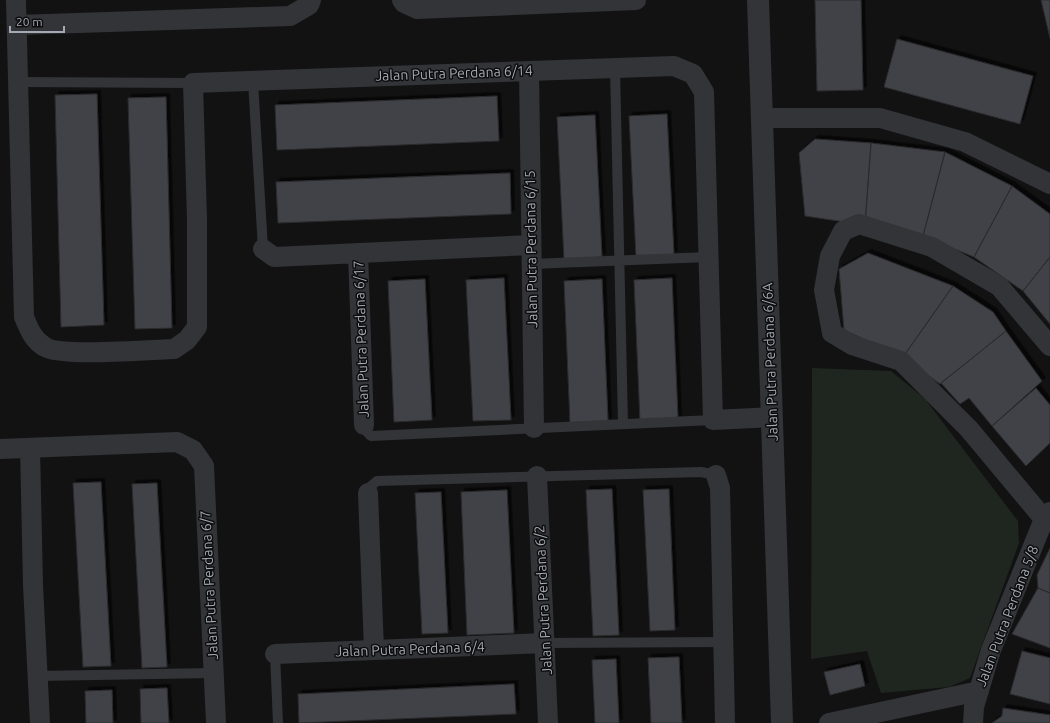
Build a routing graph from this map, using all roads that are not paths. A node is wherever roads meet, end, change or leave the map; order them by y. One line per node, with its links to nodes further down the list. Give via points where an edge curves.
1 (16, 0): 6 (street)
2 (311, 0): 6 (street, via 309,5 290,16)
3 (402, 0): 4 (street, via 417,9)
4 (636, 0)
5 (758, 0): 12 (street, Jalan Putra Perdana 6/6A)
6 (17, 25): 10 (street)
7 (615, 68): 8 (street, Jalan Putra Perdana 6/14); 17 (street, Jalan Putra Perdana 6/14, via 674,66 693,74 704,92); 18 (lane)
8 (529, 71): 9 (street, Jalan Putra Perdana 6/14); 14 (street, Jalan Putra Perdana 6/15)
9 (253, 81): 11 (street, Jalan Putra Perdana 6/14); 15 (lane)
10 (18, 82): 11 (lane); 11 (street, via 24,317 31,334 46,348 73,352 174,349 187,340 197,327 197,220)
11 (192, 83)
12 (762, 118): 13 (street, via 880,118 965,142); 21 (street, Jalan Putra Perdana 6/6A)
13 (1050, 184)
14 (531, 245): 16 (street); 19 (street, Jalan Putra Perdana 6/15)
15 (263, 249): 16 (street, via 274,257)
16 (358, 253): 24 (street, Jalan Putra Perdana 6/17)
17 (708, 257): 18 (lane); 22 (street)
18 (619, 261): 19 (lane); 23 (lane)
19 (532, 264): 25 (street, Jalan Putra Perdana 6/15)
20 (1050, 346): 31 (street, via 999,286 932,247 859,224 843,231 830,256 824,290 832,333 852,345 901,361 969,429)
21 (772, 417): 22 (street); 44 (street, Jalan Putra Perdana 6/6A)
22 (713, 420): 23 (lane)
23 (623, 424): 25 (lane)
24 (364, 425): 25 (lane, via 371,436)
25 (534, 428)
26 (30, 448): 27 (street); 36 (street, Jalan Putra Perdana 6/7, via 177,442 193,450 204,466); 37 (street)
27 (0, 449)
28 (716, 475): 29 (lane, via 701,472); 32 (street, via 720,488)
29 (537, 476): 30 (lane, via 378,481 371,486); 33 (street, Jalan Putra Perdana 6/2)
30 (368, 493): 34 (street)
31 (1047, 516): 38 (street, Jalan Putra Perdana 5/8, via 991,650)
32 (724, 642): 33 (lane); 43 (street)
33 (545, 644): 34 (street, Jalan Putra Perdana 6/4); 42 (street, Jalan Putra Perdana 6/2)
34 (374, 650): 35 (street, Jalan Putra Perdana 6/4)
35 (275, 654): 41 (lane)
36 (213, 673): 37 (lane); 40 (street, Jalan Putra Perdana 6/7)
37 (37, 676): 39 (street)
38 (979, 691): 45 (street); 46 (street, Jalan Putra Perdana 5/8)
39 (40, 723)
40 (216, 723)
41 (278, 723)
42 (548, 723)
43 (725, 723)
44 (782, 723)
45 (829, 723)
46 (973, 723)

